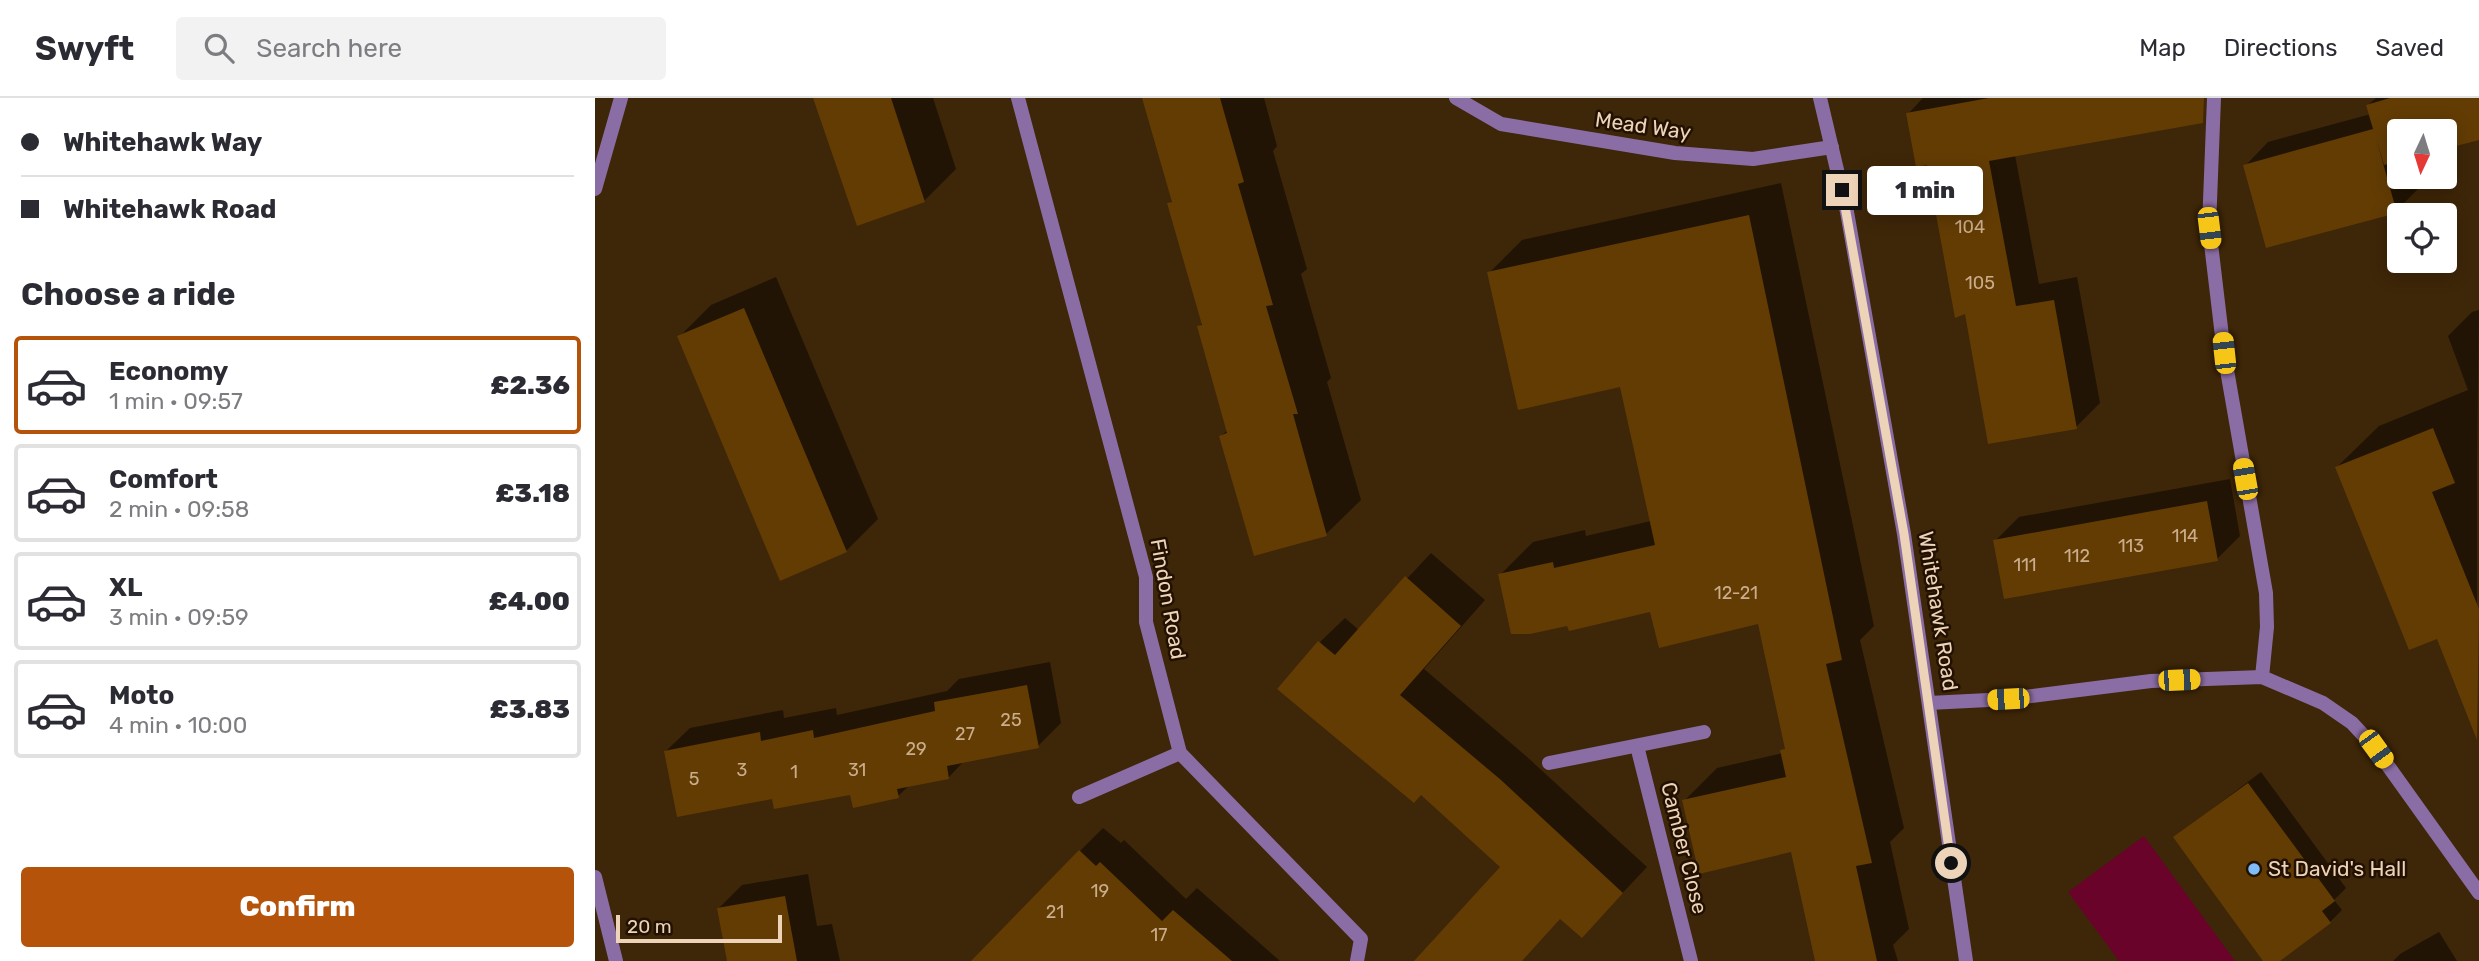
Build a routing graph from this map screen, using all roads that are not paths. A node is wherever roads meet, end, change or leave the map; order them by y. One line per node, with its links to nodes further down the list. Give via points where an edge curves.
1 (621, 98): 7 (street)
2 (1018, 98): 12 (street, Findon Road, via 1146,577 1146,622)
3 (1456, 98): 6 (street, Mead Way, via 1501,124 1675,153 1752,159)
4 (1820, 98): 6 (street, Whitehawk Road)
5 (2214, 98): 8 (street, via 2209,228 2224,353 2266,593)
6 (1832, 147): 9 (street, Whitehawk Road, via 1876,375)
7 (595, 188)
8 (2262, 677): 9 (street, Whitehawk Road, via 2151,681 2008,699); 16 (street, Whitehawk Road, via 2323,703 2352,723 2376,749)
9 (1930, 703): 20 (street)
10 (1704, 732): 11 (street)
11 (1637, 746): 13 (street); 19 (street, Camber Close)
12 (1180, 753): 14 (street); 18 (street, Findon Road, via 1361,939)
13 (1549, 762)
14 (1079, 797)
15 (595, 877): 17 (street)
16 (2479, 892)
17 (616, 961)
18 (1357, 961)
19 (1691, 961)
20 (1966, 961)

